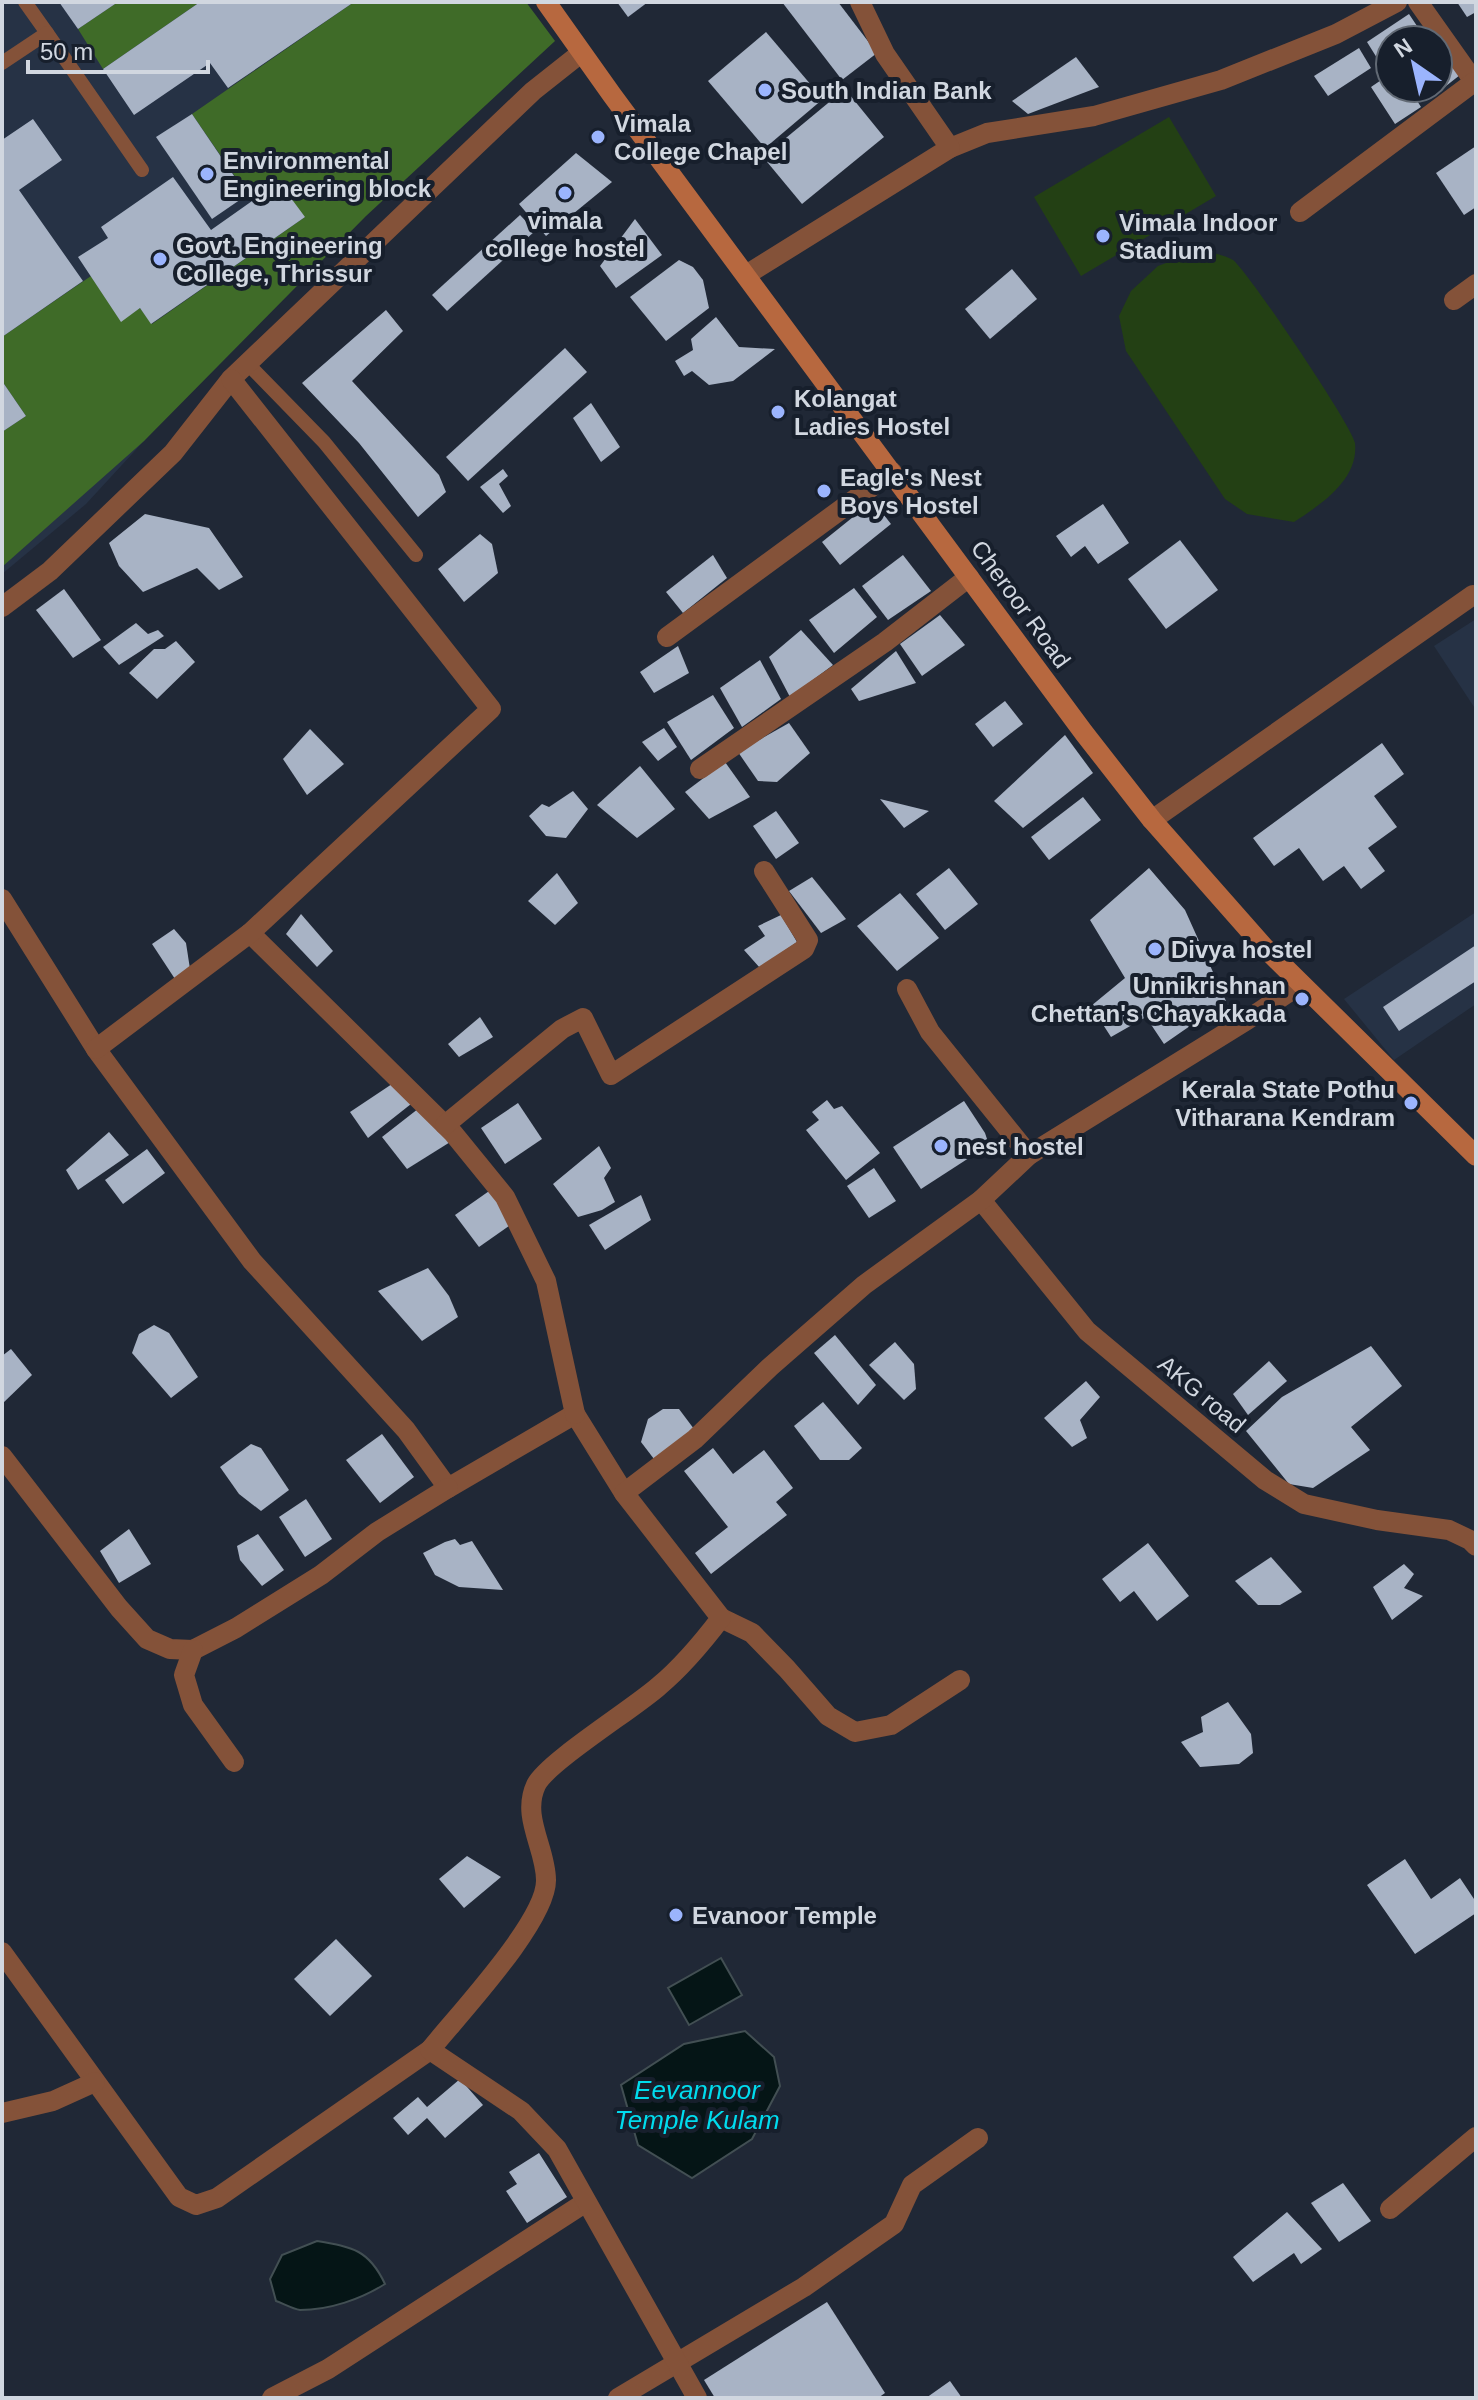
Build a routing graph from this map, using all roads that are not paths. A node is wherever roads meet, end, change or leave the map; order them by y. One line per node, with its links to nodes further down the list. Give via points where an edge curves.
1 (546, 2): 7 (main road, Cheroor Road)
2 (860, 2): 10 (street, via 885,54)
3 (1397, 2): 10 (street, via 1336,34 1221,80 1094,116 987,133)
4 (1418, 2): 9 (street)
5 (26, 9): 6 (lane)
6 (47, 33): 8 (lane); 11 (lane)
7 (581, 53): 13 (main road, Cheroor Road); 16 (street, via 533,91)
8 (2, 63)
9 (1475, 83): 12 (street)
10 (950, 148): 13 (street)
11 (142, 170)
12 (1300, 212)
13 (746, 275): 18 (main road, Cheroor Road)
14 (1476, 284): 15 (street)
15 (1454, 300)
16 (248, 364): 17 (street); 19 (lane, via 324,442)
17 (231, 379): 22 (street, via 173,453 50,571); 28 (street, via 491,709)
18 (892, 472): 20 (main road, Cheroor Road); 23 (street)
19 (416, 555)
20 (969, 577): 24 (street, via 885,642); 25 (main road, Cheroor Road)
21 (1473, 595): 25 (street)
22 (2, 607)
23 (667, 637)
24 (700, 769)
25 (1152, 820): 29 (main road, Cheroor Road)
26 (764, 871): 32 (street, via 808,940 804,949 611,1075 583,1018 562,1029)
27 (2, 899): 31 (street)
28 (250, 933): 31 (street); 32 (street)
29 (1301, 984): 33 (street); 34 (main road, Cheroor Road)
30 (907, 989): 33 (street, via 930,1032)
31 (96, 1049): 38 (street, via 252,1261 406,1430)
32 (445, 1125): 36 (street, via 505,1197 546,1281)
33 (1029, 1155): 35 (street)
34 (1476, 1156)
35 (981, 1200): 39 (street, via 864,1285 695,1439); 40 (street, AKG road, via 1087,1331 1265,1480 1304,1504 1449,1530)
36 (575, 1414): 38 (street); 39 (street)
37 (2, 1456): 42 (street, via 147,1639 170,1649)
38 (448, 1488): 42 (street, via 321,1575)
39 (624, 1493): 41 (street)
40 (1476, 1546)
41 (721, 1618): 43 (street, via 752,1633 828,1716 855,1732 891,1725); 46 (street, via 658,1688 537,1782 530,1806 547,1882 532,1922)
42 (193, 1650): 44 (street, via 184,1675 193,1705)
43 (960, 1680)
44 (234, 1762)
45 (2, 1952): 47 (street)
46 (430, 2050): 47 (street, via 217,2198 196,2205 179,2197); 51 (street, via 521,2111 557,2149)
47 (95, 2082): 48 (street, via 53,2101)
48 (2, 2113)
49 (1476, 2137): 52 (street)
50 (978, 2138): 53 (street, via 912,2185 894,2224 804,2287)
51 (586, 2202): 53 (street); 54 (street, via 328,2369)
52 (1390, 2209)
53 (676, 2362): 55 (street); 56 (street)
54 (272, 2398)
55 (618, 2398)
56 (697, 2398)

